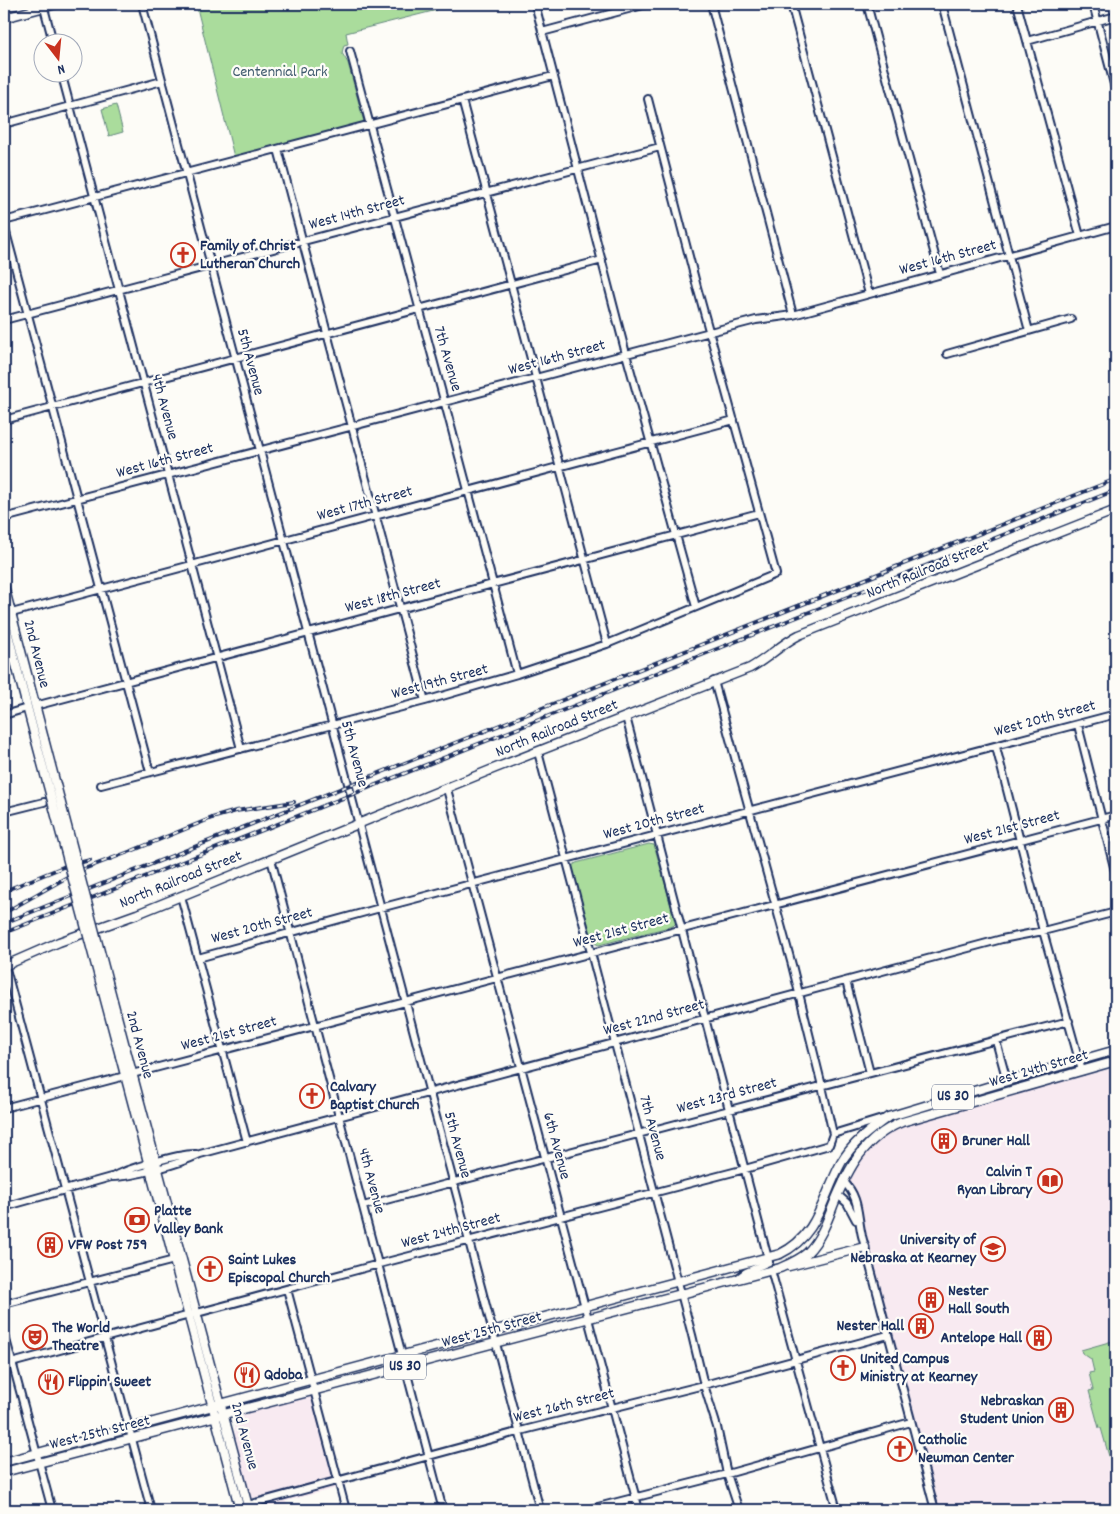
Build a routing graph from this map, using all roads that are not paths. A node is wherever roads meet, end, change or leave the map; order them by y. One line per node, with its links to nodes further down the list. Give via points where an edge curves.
1 (56, 4): 11 (main road)
2 (142, 4): 21 (street, 5th Avenue)
3 (535, 4): 17 (street)
4 (647, 4): 12 (street)
5 (711, 4): 49 (street)
6 (792, 4): 46 (street)
7 (868, 4): 43 (street)
8 (942, 4): 40 (street)
9 (1017, 4): 18 (street)
10 (1093, 4): 15 (street)
11 (43, 5): 14 (main road); 16 (street)
12 (624, 7): 17 (street)
13 (1116, 16): 15 (street)
14 (4, 18)
15 (1097, 22): 18 (street); 23 (street)
16 (50, 32)
17 (542, 32): 20 (street)
18 (1027, 41): 38 (street)
19 (350, 51): 28 (street, 7th Avenue)
20 (553, 76): 25 (street); 31 (street)
21 (162, 81): 26 (street); 32 (street, 5th Avenue)
22 (64, 82): 26 (street, 4th Avenue)
23 (1116, 92)
24 (648, 99): 29 (street)
25 (462, 100): 28 (street); 33 (street)
26 (70, 106): 27 (street); 34 (street, 4th Avenue)
27 (4, 124)
28 (370, 124): 30 (street); 35 (street, 7th Avenue)
29 (660, 147): 31 (street, West 14th Street); 53 (street)
30 (278, 149): 32 (street); 39 (street)
31 (578, 168): 33 (street, West 14th Street); 41 (street)
32 (186, 173): 34 (street); 42 (street, 5th Avenue)
33 (486, 193): 35 (street, West 14th Street); 44 (street)
34 (94, 197): 36 (street); 45 (street, 4th Avenue)
35 (395, 217): 39 (street, West 14th Street); 47 (street, 7th Avenue)
36 (4, 223): 48 (street)
37 (1116, 226): 38 (street, West 16th Street)
38 (1080, 236): 40 (street, West 16th Street)
39 (302, 241): 42 (street, West 14th Street); 54 (street)
40 (1009, 256): 43 (street, West 16th Street); 52 (street)
41 (602, 260): 44 (street); 55 (street)
42 (211, 266): 45 (street, West 14th Street); 57 (street, 5th Avenue)
43 (940, 274): 46 (street, West 16th Street)
44 (511, 284): 47 (street); 58 (street)
45 (119, 290): 48 (street, West 14th Street); 59 (street, 4th Avenue)
46 (869, 294): 49 (street, West 16th Street)
47 (419, 309): 54 (street); 60 (street, 7th Avenue)
48 (28, 314): 51 (street, West 14th Street); 61 (street)
49 (793, 315): 53 (street, West 16th Street, via 756,320)
50 (1071, 319): 52 (street)
51 (4, 320)
52 (1029, 331): 56 (street)
53 (710, 332): 55 (street, West 16th Street); 63 (street)
54 (327, 333): 57 (street); 64 (street)
55 (626, 354): 58 (street, West 16th Street); 65 (street)
56 (947, 354)
57 (235, 358): 59 (street); 66 (street, 5th Avenue)
58 (535, 378): 60 (street, West 16th Street); 67 (street)
59 (144, 383): 61 (street); 68 (street, 4th Avenue)
60 (445, 402): 64 (street, West 16th Street); 69 (street, 7th Avenue)
61 (52, 407): 62 (street); 70 (street)
62 (4, 420)
63 (734, 420): 65 (street, West 17th Street); 72 (street)
64 (352, 426): 66 (street, West 16th Street); 73 (street)
65 (650, 442): 67 (street, West 17th Street); 75 (street)
66 (260, 450): 68 (street, West 16th Street); 76 (street, 5th Avenue)
67 (559, 467): 69 (street, West 17th Street); 77 (street)
68 (168, 475): 70 (street, West 16th Street); 78 (street, 4th Avenue)
69 (470, 491): 73 (street, West 17th Street); 79 (street, 7th Avenue)
70 (77, 499): 74 (street, West 16th Street); 81 (street)
71 (1116, 510): 91 (main road, North Railroad Street, via 799,635 757,664)
72 (759, 513): 75 (street, West 18th Street); 82 (street, West 19th Street, via 776,574)
73 (376, 516): 76 (street, West 17th Street); 83 (street)
74 (4, 518)
75 (676, 535): 77 (street, West 18th Street); 82 (street)
76 (283, 541): 78 (street, West 17th Street); 86 (street, 5th Avenue)
77 (584, 559): 79 (street, West 18th Street); 87 (street)
78 (192, 565): 81 (street, West 17th Street); 88 (street, 4th Avenue)
79 (493, 584): 83 (street, West 18th Street); 89 (street, 7th Avenue)
80 (4, 586): 84 (main road, 2nd Avenue)
81 (101, 589): 84 (street, West 17th Street); 90 (street)
82 (696, 607): 87 (street, West 19th Street)
83 (401, 608): 86 (street, West 18th Street); 92 (street)
84 (7, 614): 93 (main road, 2nd Avenue)
85 (4, 619): 93 (main road, 2nd Avenue)
86 (308, 633): 88 (street, West 18th Street); 97 (street, 5th Avenue)
87 (606, 644): 89 (street, West 19th Street)
88 (217, 658): 90 (street, West 18th Street); 100 (street, 4th Avenue)
89 (517, 674): 92 (street, West 19th Street)
90 (126, 682): 93 (street, West 18th Street); 102 (street)
91 (714, 682): 96 (main road, North Railroad Street); 106 (street)
92 (425, 701): 97 (street, West 19th Street)
93 (31, 707): 95 (street, West 18th Street); 143 (main road, 2nd Avenue, bridge)
94 (1116, 714): 98 (street, West 20th Street)
95 (4, 715)
96 (626, 717): 101 (main road, North Railroad Street); 111 (street)
97 (332, 725): 100 (street, West 19th Street); 110 (street, 5th Avenue)
98 (1078, 725): 99 (street, West 20th Street); 109 (street)
99 (996, 747): 106 (street, West 20th Street); 112 (street)
100 (241, 749): 102 (street, West 19th Street)
101 (538, 752): 104 (main road, North Railroad Street); 114 (street, 7th Avenue)
102 (150, 772): 103 (street, West 19th Street)
103 (101, 785)
104 (447, 789): 110 (main road, North Railroad Street); 116 (street, 6th Avenue)
105 (44, 802): 107 (street)
106 (750, 811): 111 (street, West 20th Street); 118 (street)
107 (4, 812)
108 (1116, 815): 109 (street, West 21st Street)
109 (1102, 818): 112 (street, West 21st Street); 115 (street)
110 (358, 824): 113 (main road, North Railroad Street); 119 (street, 5th Avenue)
111 (657, 836): 114 (street, West 20th Street); 121 (street)
112 (1020, 840): 118 (street, West 21st Street); 122 (street)
113 (271, 858): 117 (main road, North Railroad Street); 123 (street, 4th Avenue)
114 (567, 859): 116 (street, West 20th Street); 124 (street, 7th Avenue)
115 (1116, 875)
116 (472, 884): 119 (street, West 20th Street); 127 (street, 6th Avenue)
117 (180, 896): 125 (street); 126 (main road, North Railroad Street)
118 (775, 904): 121 (street, West 21st Street); 129 (street)
119 (380, 908): 123 (street, West 20th Street); 130 (street, 5th Avenue)
120 (1116, 912): 122 (street, West 22nd Street)
121 (681, 929): 124 (street, West 21st Street); 131 (street)
122 (1043, 931): 128 (street, West 22nd Street); 132 (street)
123 (291, 933): 125 (street, West 20th Street); 133 (street, 4th Avenue)
124 (591, 953): 127 (street, West 21st Street); 135 (street, 7th Avenue)
125 (198, 958): 136 (street)
126 (5, 966): 147 (street)
127 (497, 978): 130 (street, West 21st Street); 140 (street, 6th Avenue)
128 (846, 981): 129 (street, West 22nd Street); 142 (street)
129 (799, 994): 131 (street, West 22nd Street); 145 (street)
130 (405, 1002): 133 (street, West 21st Street); 146 (street, 5th Avenue)
131 (705, 1019): 135 (street, West 22nd Street); 149 (street)
132 (1069, 1021): 134 (street, West 23rd Street); 138 (street)
133 (315, 1026): 136 (street, West 21st Street); 150 (street, 4th Avenue)
134 (996, 1041): 142 (street, West 23rd Street); 144 (street)
135 (615, 1043): 140 (street, West 22nd Street); 152 (street, 7th Avenue)
136 (223, 1050): 143 (street, West 21st Street); 154 (street)
137 (1116, 1050): 138 (main road, West 24th Street / US 30)
138 (1079, 1060): 141 (street); 144 (main road, West 24th Street / US 30)
139 (1116, 1062): 141 (main road, West 24th Street / US 30)
140 (522, 1068): 146 (street, West 22nd Street); 155 (street, 6th Avenue)
141 (1082, 1071): 159 (main road, West 24th Street / US 30, via 890,1127 867,1145)
142 (870, 1073): 145 (street, West 23rd Street)
143 (129, 1075): 147 (street, West 21st Street); 156 (main road, 2nd Avenue)
144 (1007, 1081): 151 (main road, West 24th Street / US 30)
145 (822, 1086): 149 (street, West 23rd Street); 153 (street)
146 (429, 1093): 150 (street, West 22nd Street); 160 (street, 5th Avenue)
147 (41, 1098): 148 (street, West 21st Street); 161 (street)
148 (4, 1108)
149 (729, 1110): 152 (street, West 23rd Street); 157 (street)
150 (339, 1117): 154 (street, West 22nd Street); 166 (street, 4th Avenue)
151 (888, 1117): 153 (street, West 24th Street); 158 (main road, West 24th Street / US 30, via 855,1144)
152 (639, 1134): 155 (street, West 23rd Street); 162 (street, 7th Avenue)
153 (833, 1134): 157 (street, West 24th Street, via 832,1142 825,1147)
154 (248, 1142): 156 (street, West 22nd Street, via 187,1160)
155 (546, 1158): 160 (street, West 23rd Street); 168 (street, 6th Avenue)
156 (153, 1166): 161 (street, West 22nd Street, via 124,1171 112,1178); 172 (main road, 2nd Avenue); 174 (main road, 2nd Avenue)
157 (744, 1169): 162 (street, West 24th Street); 173 (street)
158 (836, 1175): 163 (main road, West 24th Street / US 30); 164 (main road, via 834,1186)
159 (843, 1182): 164 (main road, West 24th Street / US 30); 169 (street, via 854,1195)
160 (453, 1183): 166 (street, West 23rd Street); 170 (street, 5th Avenue)
161 (66, 1189): 167 (street, West 22nd Street); 179 (street)
162 (654, 1192): 168 (street, West 24th Street); 180 (street, 7th Avenue)
163 (826, 1195): 173 (main road, West 25th Street / US 30, via 812,1227 799,1243)
164 (838, 1195): 165 (main road, West 24th Street / US 30); 169 (street, via 847,1203)
165 (834, 1204): 176 (main road, West 25th Street / US 30, via 817,1240 807,1252)
166 (363, 1206): 175 (street, 4th Avenue)
167 (4, 1207)
168 (561, 1216): 170 (street, West 24th Street); 184 (street, 6th Avenue)
169 (859, 1226): 171 (street)
170 (468, 1240): 175 (street, West 24th Street); 188 (street, 5th Avenue)
171 (865, 1247): 176 (main road); 190 (street)
172 (182, 1258): 174 (street); 185 (main road, 2nd Avenue)
173 (768, 1258): 178 (street, via 767,1264); 180 (main road, West 25th Street / US 30)
174 (174, 1260): 179 (street); 186 (main road, 2nd Avenue)
175 (379, 1264): 181 (street, West 24th Street); 193 (street, 4th Avenue)
176 (780, 1268): 177 (main road, West 25th Street / US 30)
177 (771, 1270): 178 (main road, West 25th Street / US 30); 194 (street)
178 (735, 1280): 182 (main road, West 25th Street / US 30)
179 (91, 1281): 183 (street); 191 (street)
180 (678, 1282): 182 (street, 7th Avenue); 184 (main road, West 25th Street / US 30)
181 (287, 1288): 185 (street, West 24th Street); 198 (street)
182 (682, 1294): 187 (main road, West 25th Street / US 30); 199 (street, 7th Avenue)
183 (4, 1304)
184 (585, 1307): 187 (street, 6th Avenue); 188 (main road, West 25th Street / US 30)
185 (197, 1313): 186 (street, West 24th Street); 201 (main road, 2nd Avenue)
186 (188, 1316): 191 (street, West 24th Street); 202 (main road, 2nd Avenue)
187 (588, 1319): 192 (main road, West 25th Street / US 30); 203 (street, 6th Avenue)
188 (492, 1331): 192 (street, 5th Avenue); 193 (main road, West 25th Street / US 30)
189 (4, 1332): 195 (street)
190 (888, 1335): 194 (street, West 26th Street); 206 (street)
191 (106, 1338): 195 (street, West 24th Street); 207 (street)
192 (495, 1343): 197 (main road, West 25th Street / US 30); 208 (street, 5th Avenue)
193 (402, 1355): 197 (street, 4th Avenue); 198 (main road, West 25th Street / US 30)
194 (796, 1359): 199 (street, West 26th Street); 210 (street)
195 (12, 1363): 196 (street, West 24th Street); 211 (street)
196 (4, 1366)
197 (406, 1367): 200 (main road, West 25th Street / US 30); 212 (street, 4th Avenue)
198 (311, 1380): 200 (street); 201 (main road, West 25th Street / US 30)
199 (704, 1385): 203 (street, West 26th Street); 216 (street, 7th Avenue)
200 (314, 1391): 204 (main road, West 25th Street / US 30); 217 (street)
201 (221, 1404): 202 (main road, West 25th Street / US 30); 204 (main road, 2nd Avenue)
202 (212, 1406): 205 (main road, 2nd Avenue); 207 (main road, West 25th Street / US 30)
203 (612, 1408): 208 (street, West 26th Street); 218 (street, 6th Avenue)
204 (224, 1415): 205 (main road, West 25th Street / US 30); 219 (main road, 2nd Avenue)
205 (215, 1417): 209 (main road, West 25th Street / US 30); 220 (main road, 2nd Avenue)
206 (911, 1422): 210 (street); 231 (street)
207 (130, 1428): 209 (street); 211 (main road, West 25th Street / US 30)
208 (519, 1431): 212 (street, West 26th Street); 226 (street, 5th Avenue)
209 (133, 1439): 214 (main road, West 25th Street / US 30); 222 (street)
210 (819, 1448): 216 (street); 230 (street)
211 (36, 1453): 213 (main road, US 30); 214 (street)
212 (429, 1456): 217 (street, West 26th Street); 225 (street, 4th Avenue)
213 (4, 1462)
214 (39, 1463): 215 (main road, US 30); 221 (street)
215 (4, 1472)
216 (727, 1474): 218 (street); 229 (street, 7th Avenue)
217 (338, 1481): 219 (street, West 26th Street); 224 (street)
218 (636, 1497): 227 (street); 228 (street, 6th Avenue)
219 (249, 1508)
220 (239, 1509): 223 (street)
221 (52, 1510)
222 (151, 1510)
223 (229, 1510)
224 (346, 1510)
225 (443, 1510)
226 (540, 1510)
227 (586, 1510)
228 (639, 1510)
229 (739, 1510)
230 (837, 1510)
231 (934, 1510)

